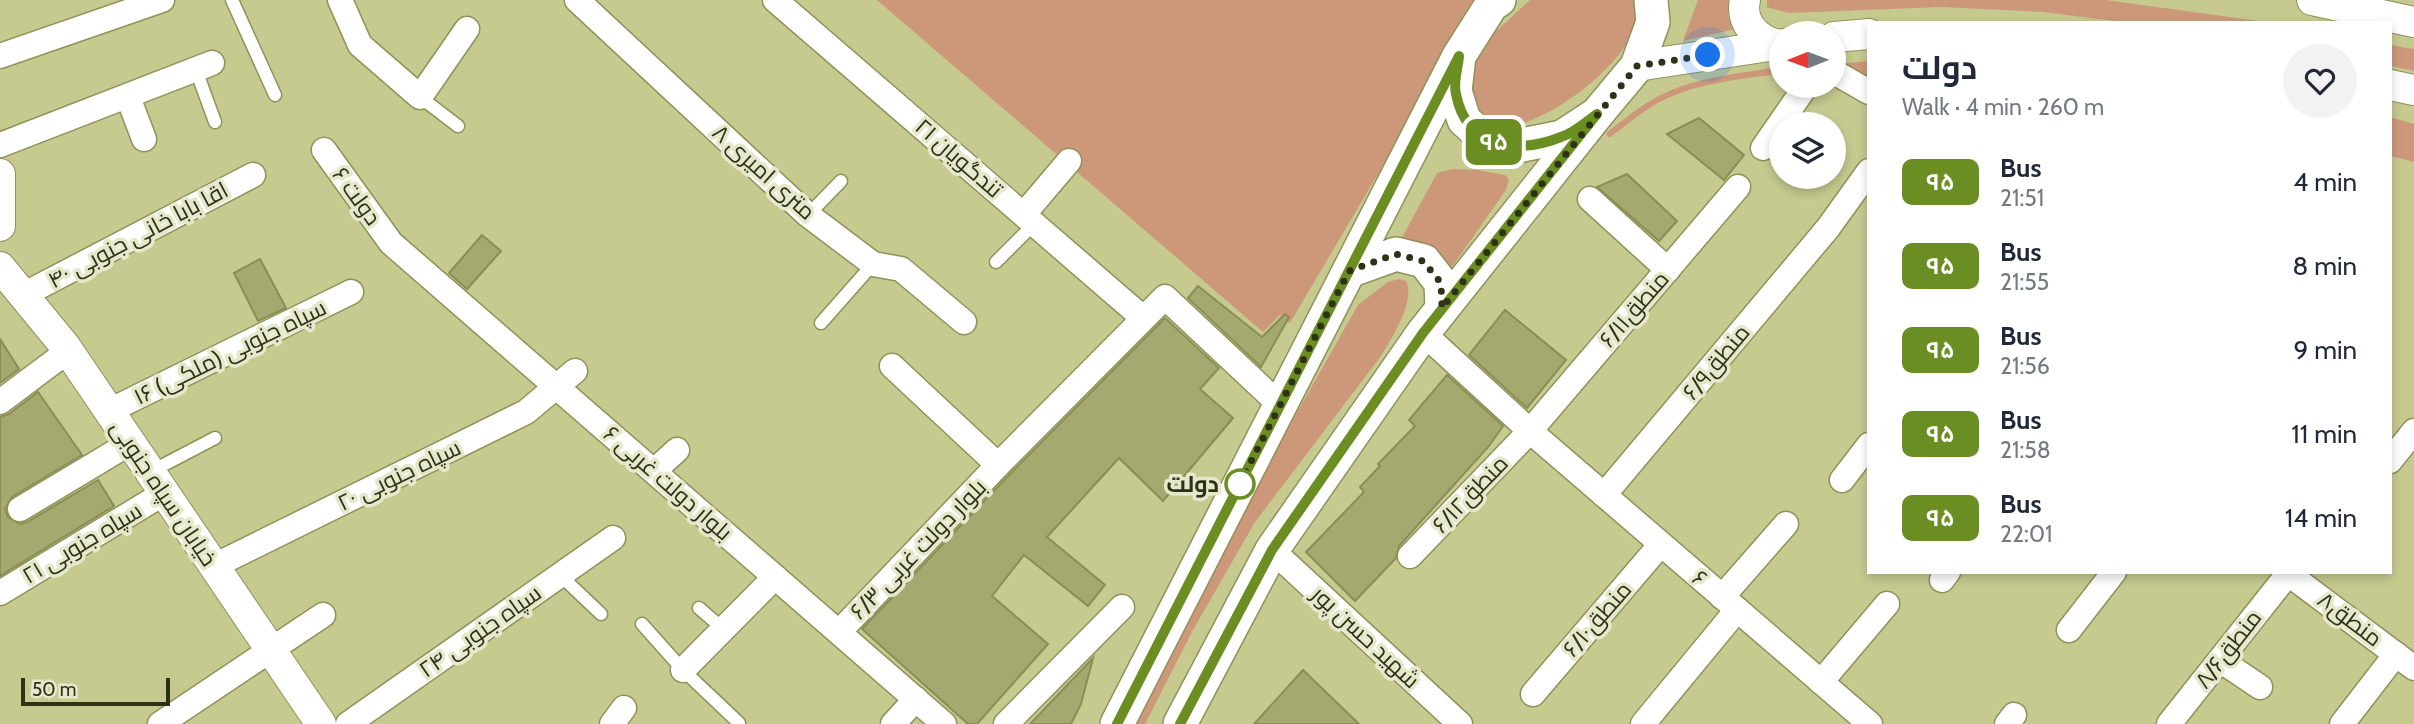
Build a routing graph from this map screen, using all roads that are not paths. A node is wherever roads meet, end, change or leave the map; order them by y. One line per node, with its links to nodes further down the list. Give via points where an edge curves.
1 (162, 0): 16 (street)
2 (232, 0): 24 (lane)
3 (340, 0): 26 (street, via 359,45)
4 (577, 0): 42 (street, ۸ متری امیری)
5 (775, 0): 43 (street, ۲۱ تندگویان)
6 (1651, 0): 18 (main road, via 1653,22)
7 (1745, 0): 14 (street, via 1743,10 1751,31)
8 (2312, 0): 10 (street)
9 (1495, 1): 17 (main road)
10 (2414, 22)
11 (467, 29): 26 (street)
12 (1867, 34): 13 (street)
13 (1846, 36)
14 (1769, 42)
15 (1769, 46): 18 (street)
16 (0, 56)
17 (1459, 56): 28 (main road, via 1455,91 1464,120 1485,139 1511,147 1542,142 1562,137); 50 (main road)
18 (1637, 66): 28 (main road)
19 (204, 67): 25 (street); 29 (lane)
20 (1846, 79): 23 (street)
21 (2392, 85): 22 (street)
22 (2414, 90)
23 (1867, 91)
24 (275, 95)
25 (128, 97): 31 (street); 32 (street)
26 (420, 97): 30 (lane)
27 (1798, 98): 33 (street)
28 (1597, 114): 54 (main road)
29 (215, 122)
30 (458, 126)
31 (144, 139)
32 (0, 145)
33 (1763, 148)
34 (324, 150): 45 (street, ۶ دولت)
35 (1069, 161): 43 (street)
36 (0, 174): 44 (street)
37 (1867, 174): 74 (street, منطق۶/۹, via 1828,228)
38 (253, 175): 52 (street, ۴۰ اقا بابا خانی جنوبی)
39 (841, 181): 42 (lane)
40 (1738, 187): 49 (street, منطق۶/۱۱)
41 (1590, 199): 49 (street)
42 (808, 215): 47 (street, ۸ متری امیری)
43 (1029, 218): 46 (lane); 53 (street, ۲۱ تندگویان)
44 (0, 226)
45 (391, 243): 59 (street, بلوار دولت غربی ۶)
46 (996, 262)
47 (873, 264): 55 (street, ۸ متری امیری, via 901,269); 56 (lane)
48 (0, 267): 52 (street, خیابان سپاه جنوبی)
49 (1668, 270): 64 (street, منطق۶/۱۱)
50 (1349, 271): 54 (main road, via 1396,254 1423,261 1441,283); 61 (main road)
51 (351, 292): 62 (street, ۱۶ سپاه جنوبی (ملکی))
52 (23, 295): 57 (street, خیابان سپاه جنوبی)
53 (1143, 318): 61 (street, بلوار دولت غربی ۶/۳, via 1165,297); 70 (street, بلوار دولت غربی ۶/۳)
54 (1433, 321): 64 (street, ۶); 79 (main road)
55 (964, 322)
56 (821, 323)
57 (68, 351): 60 (street); 62 (street, خیابان سپاه جنوبی)
58 (892, 366): 70 (street)
59 (566, 379): 71 (street, بلوار دولت غربی ۶); 81 (street, ۲۰ سپاه جنوبی, via 526,412)
60 (0, 402)
61 (1280, 405): 114 (main road)
62 (109, 411): 66 (street, خیابان سپاه جنوبی)
63 (2414, 430): 69 (street)
64 (1530, 431): 74 (street, ۶); 80 (street, منطق۶/۱۲)
65 (215, 439): 73 (lane)
66 (130, 443): 73 (street, خیابان سپاه جنوبی); 75 (street)
67 (1867, 449): 72 (street)
68 (677, 450): 71 (street)
69 (2392, 458)
70 (998, 466): 96 (street, بلوار دولت غربی ۶/۳)
71 (654, 471): 85 (street, بلوار دولت غربی ۶)
72 (1842, 480)
73 (157, 483): 81 (street, خیابان سپاه جنوبی); 86 (street, ۲۱ سپاه جنوبی)
74 (1604, 495): 78 (street, ۶)
75 (20, 509)
76 (1786, 524): 87 (street)
77 (613, 538): 83 (street, ۲۴ سپاه جنوبی)
78 (1661, 544): 87 (street, ۶); 103 (street, منطق۶/۱۰)
79 (1272, 550): 105 (main road); 115 (street, شهید حسن پور)
80 (1410, 556)
81 (214, 566): 97 (street, خیابان سپاه جنوبی)
82 (2112, 574): 95 (street)
83 (560, 575): 91 (lane); 110 (street, ۲۴ سپاه جنوبی)
84 (2295, 575): 98 (street, منطق۸); 99 (street, منطق۸/۶)
85 (775, 576): 94 (street); 96 (street, بلوار دولت غربی ۶)
86 (0, 593)
87 (1730, 603): 101 (street, ۶); 116 (street)
88 (1887, 604): 101 (street)
89 (1122, 607): 113 (street)
90 (699, 608): 94 (lane)
91 (601, 614)
92 (323, 615): 97 (street)
93 (642, 624): 100 (lane)
94 (722, 628): 100 (street)
95 (2069, 630)
96 (839, 632): 104 (street, بلوار دولت غربی ۶)
97 (271, 651): 108 (street); 109 (street, خیابان سپاه جنوبی)
98 (2407, 659): 118 (street)
99 (2220, 660): 102 (street); 117 (street, منطق۸/۶)
100 (683, 670): 107 (lane)
101 (1821, 682): 106 (street, ۶)
102 (2260, 687)
103 (1533, 694)
104 (916, 699): 111 (street); 112 (street, بلوار دولت غربی ۶)
105 (1184, 722)
106 (1865, 722)
107 (739, 723)
108 (160, 724)
109 (321, 724)
110 (348, 724)
111 (894, 724)
112 (944, 724)
113 (1006, 724)
114 (1117, 724)
115 (1460, 724)
116 (1643, 724)
117 (2169, 724)
118 (2342, 724)

